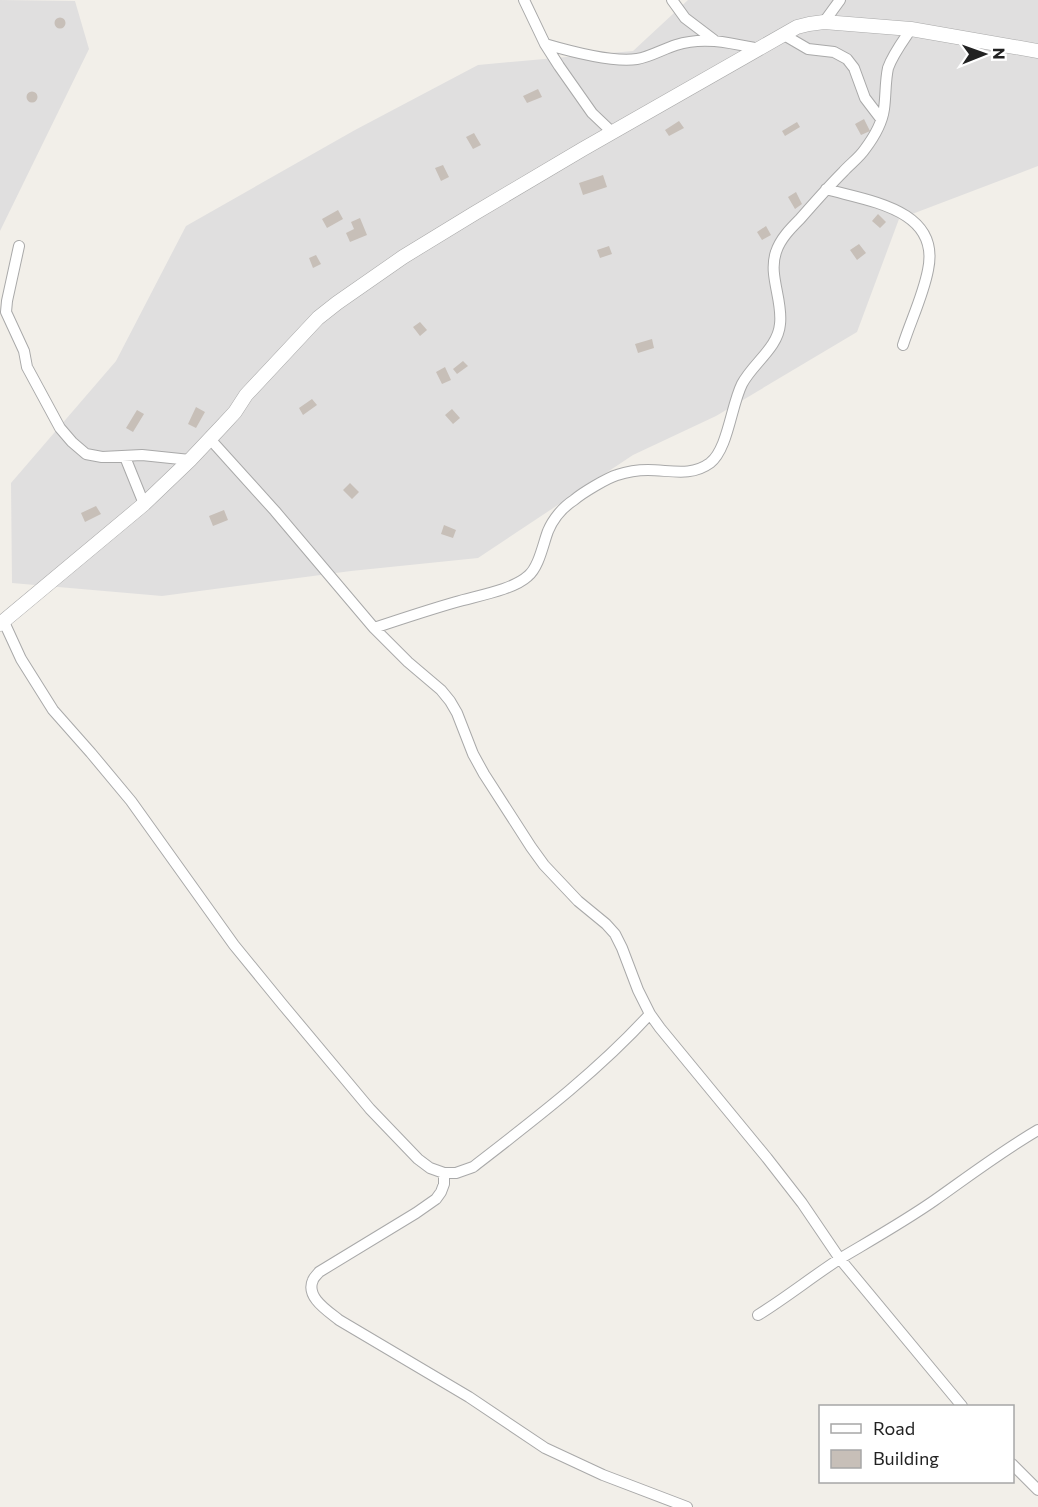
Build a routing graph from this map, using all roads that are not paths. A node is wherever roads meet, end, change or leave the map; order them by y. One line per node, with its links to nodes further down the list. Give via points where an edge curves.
1 (524, 0): 8 (street)
2 (672, 0): 7 (street, via 685,18)
3 (840, 0): 4 (street)
4 (824, 22): 5 (street); 6 (street, via 797,27)
5 (911, 29): 10 (street); 11 (street, via 889,66)
6 (784, 35): 9 (street); 11 (street, via 808,49 834,52 847,59 865,98)
7 (714, 40): 8 (street, via 693,40 637,59 582,54); 9 (street)
8 (545, 44): 12 (street, via 592,113)
9 (759, 49): 12 (street)
10 (1038, 51)
11 (881, 119): 13 (street, via 864,152)
12 (613, 134): 16 (street, via 403,257 337,303 262,377)
13 (826, 189): 15 (street, via 896,209 924,231 929,268); 21 (street, via 784,237 776,252 774,270 780,310 777,335 741,386 725,439 712,462 684,473 647,470 617,475 562,510 549,529 529,576 507,588)
14 (19, 246): 17 (street, via 6,312 34,381 60,428 86,454)
15 (903, 345)
16 (210, 439): 18 (street); 21 (street)
17 (125, 457): 18 (street); 19 (street)
18 (190, 460): 19 (street)
19 (144, 504): 20 (street)
20 (2, 623): 24 (street, via 53,710 131,801 234,945 389,1130 417,1159)
21 (374, 628): 22 (street, via 450,701 484,774 531,847 578,901 615,934)
22 (650, 1014): 24 (street, via 598,1067 525,1127 472,1167); 25 (street, via 802,1203)
23 (1038, 1130): 25 (street, via 887,1232)
24 (444, 1173): 30 (street, via 444,1184 436,1199 319,1272 311,1290 321,1306 545,1448)
25 (840, 1259): 26 (street); 27 (street)
26 (758, 1315)
27 (960, 1405)
28 (1014, 1466): 29 (street)
29 (1038, 1490)
30 (687, 1507)

